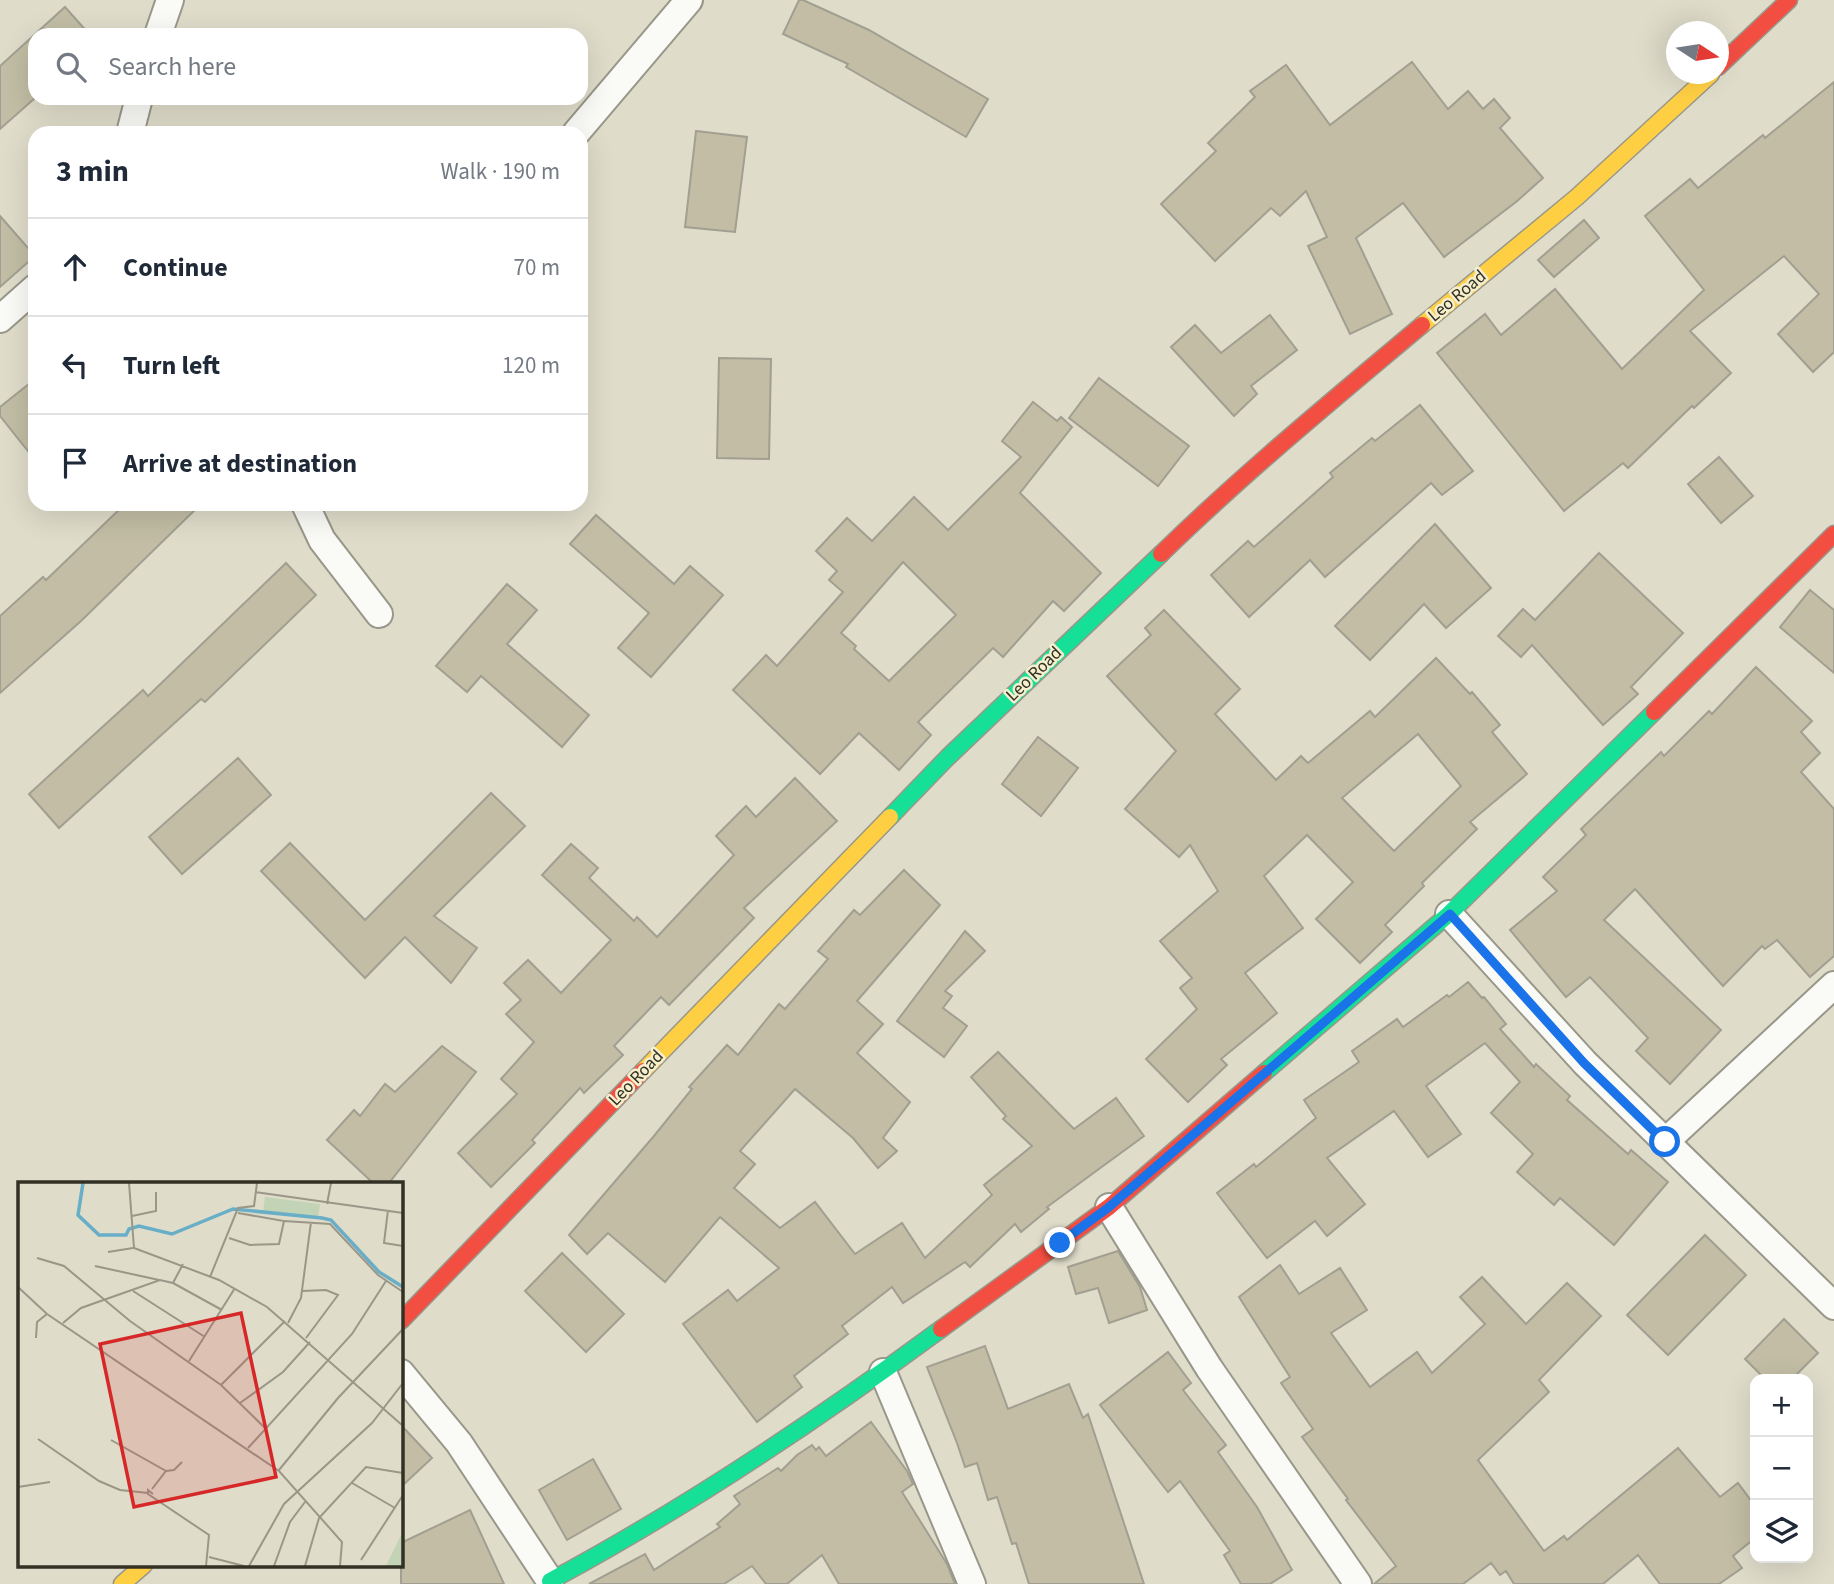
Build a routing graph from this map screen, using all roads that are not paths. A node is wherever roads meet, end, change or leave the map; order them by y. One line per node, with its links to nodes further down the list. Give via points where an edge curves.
1 (170, 0): 4 (street)
2 (689, 0): 9 (street)
3 (1789, 0): 5 (street)
4 (160, 28)
5 (1729, 57)
6 (1700, 84): 20 (street, Leo Road, via 1577,197 1204,512 948,757)
7 (137, 105): 8 (street)
8 (132, 126)
9 (582, 126)
10 (28, 294): 11 (street)
11 (0, 319)
12 (308, 511): 14 (street, via 322,540)
13 (1834, 534): 15 (street)
14 (379, 614)
15 (1450, 914): 17 (street, via 1584,1063); 18 (street)
16 (1834, 985): 17 (street)
17 (1665, 1142): 19 (street)
18 (1109, 1207): 21 (street); 27 (street, via 1209,1368)
19 (1834, 1306)
20 (402, 1320)
21 (883, 1372): 24 (street, via 632,1537); 26 (street)
22 (402, 1374): 24 (street, via 459,1443)
23 (143, 1566): 25 (street)
24 (551, 1583)
25 (122, 1584)
26 (972, 1584)
27 (1358, 1584)

